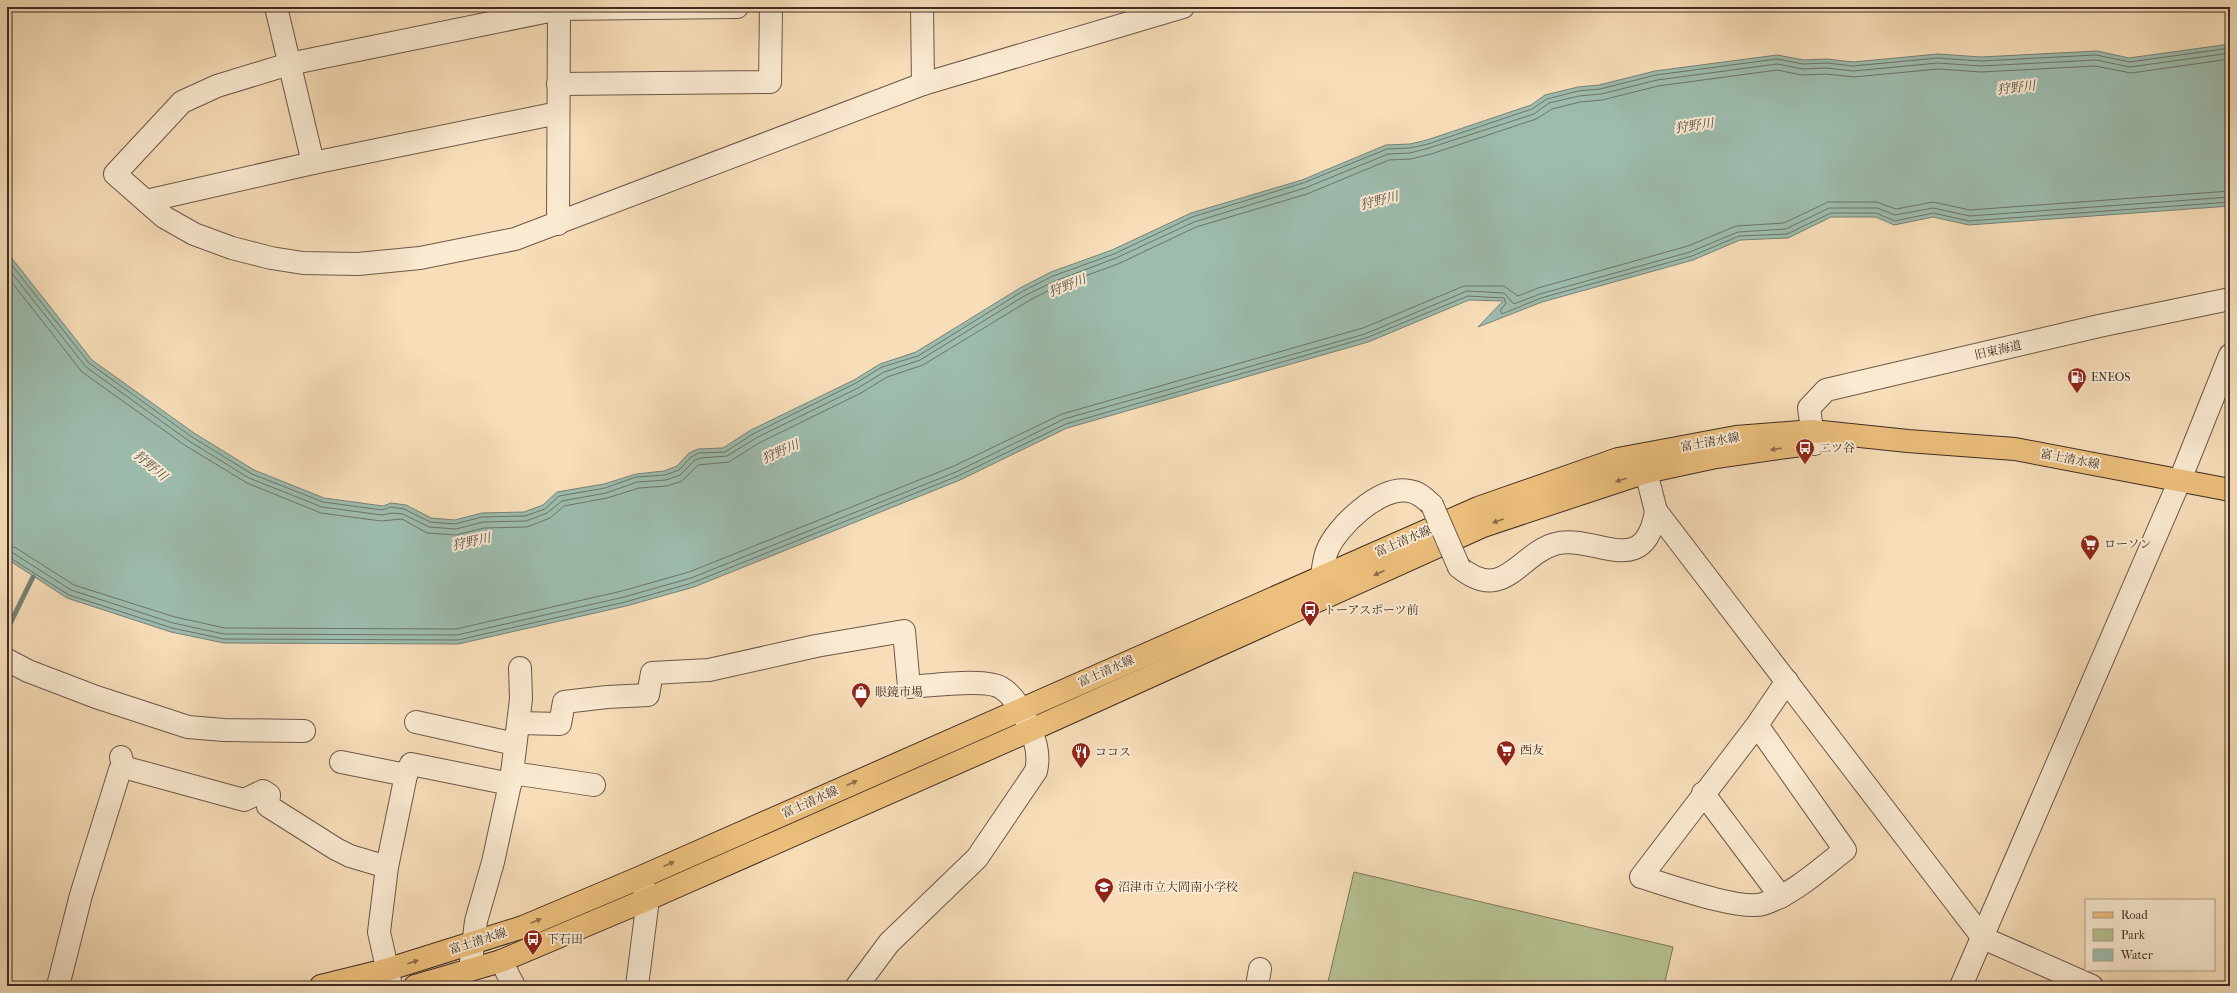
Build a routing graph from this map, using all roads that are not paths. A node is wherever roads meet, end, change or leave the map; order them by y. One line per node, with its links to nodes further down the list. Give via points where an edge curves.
1 (276, 7): 7 (street)
2 (738, 7): 6 (street)
3 (771, 7): 8 (street, via 770,82)
4 (922, 7): 9 (street)
5 (1183, 7): 9 (street)
6 (559, 8): 7 (street); 8 (street)
7 (289, 64): 11 (street); 12 (street, via 217,86 182,102 115,174)
8 (558, 84): 10 (street)
9 (923, 84): 13 (street)
10 (558, 113): 11 (street); 13 (street)
11 (313, 163): 12 (street)
12 (146, 201): 13 (street, via 164,217 194,234 232,248 303,263 358,264 420,258 515,239)
13 (558, 224)
14 (2230, 299): 16 (street, 旧東海道, via 2099,326 1826,390 1809,408)
15 (2230, 355): 18 (street)
16 (1813, 437): 17 (main road, 富士清水線, one-way to 17); 18 (main road, 富士清水線, via 2015,449); 21 (main road, 富士清水線, via 1736,437 1618,459 1478,508)
17 (1646, 472): 20 (street); 29 (main road, 富士清水線, one-way to 29, via 1483,526)
18 (2180, 480): 19 (main road, 富士清水線); 41 (street)
19 (2230, 490)
20 (1656, 511): 21 (street, bridge, via 1653,528 1644,542 1626,551 1605,550 1584,544 1557,543 1541,549 1514,573 1502,579 1492,580 1478,578 1459,568 1432,505 1418,493 1408,490 1380,496 1357,513 1327,551); 24 (street)
21 (1322, 576): 25 (main road, 富士清水線)
22 (7, 660): 30 (street, via 28,671 96,697 188,726 224,730)
23 (520, 668): 27 (street, via 522,699)
24 (1786, 680): 28 (street); 41 (street)
25 (1020, 709): 27 (street, via 1003,689 987,682 909,687 904,631 816,646 709,670 652,673 648,695 607,696 564,702 560,724); 29 (street); 38 (main road, 富士清水線, one-way to 25)
26 (416, 722): 31 (street)
27 (519, 722): 31 (street)
28 (1757, 725): 36 (street); 39 (street, via 1845,850)
29 (1031, 730): 40 (main road, 富士清水線); 51 (street, via 1038,761 1029,785 977,858 889,943)
30 (304, 731)
31 (515, 744): 34 (street)
32 (341, 762): 33 (street)
33 (406, 775): 34 (street, via 411,764); 37 (street)
34 (511, 778): 35 (street); 42 (street, via 493,862 476,921)
35 (594, 785)
36 (1703, 793): 39 (street); 39 (street, via 1641,878 1740,905 1762,904)
37 (386, 867): 45 (street, via 379,932); 46 (street, via 350,856 295,825 268,806 267,792 263,791 244,800 122,762 86,880)
38 (640, 878): 40 (street); 42 (main road, 富士清水線, one-way to 38, via 523,927)
39 (1781, 896)
40 (648, 899): 43 (main road, 富士清水線); 50 (street)
41 (1983, 938): 52 (street); 53 (street)
42 (473, 943): 44 (street); 45 (main road, 富士清水線, one-way to 42)
43 (501, 961): 44 (main road, 富士清水線); 49 (street)
44 (470, 970): 48 (main road, 富士清水線)
45 (389, 978): 47 (main road, 富士清水線)
46 (58, 986)
47 (321, 986)
48 (420, 986)
49 (514, 986)
50 (637, 986)
51 (857, 986)
52 (1961, 986)
53 (2092, 986)

